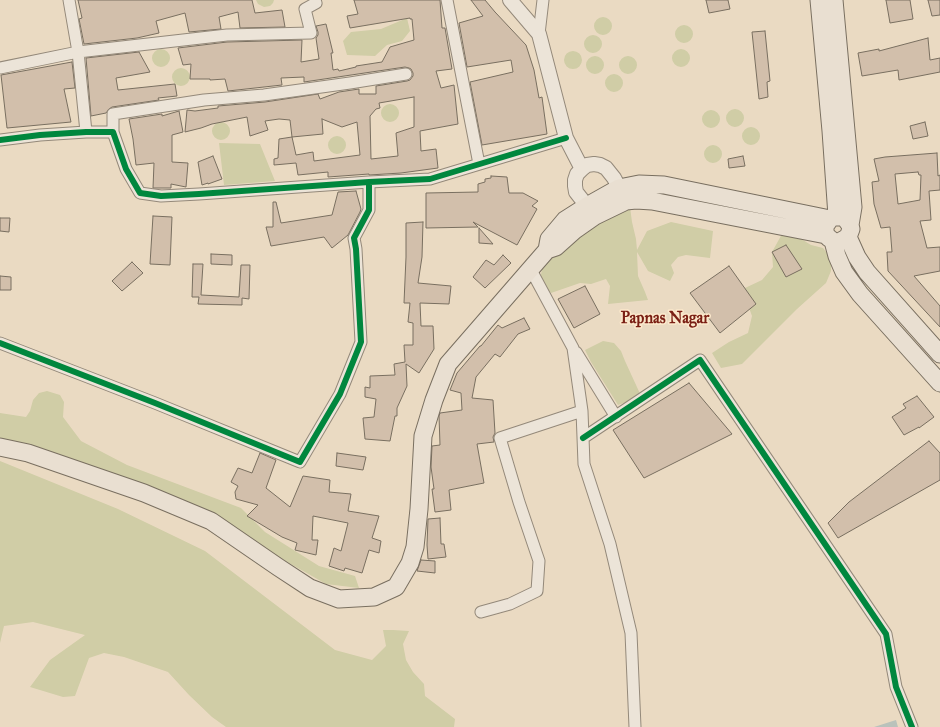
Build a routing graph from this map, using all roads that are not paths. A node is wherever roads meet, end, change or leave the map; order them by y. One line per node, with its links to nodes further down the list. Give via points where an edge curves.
1 (69, 0): 9 (street)
2 (315, 0): 9 (street, via 316,3 305,9 310,33 227,35)
3 (447, 0): 17 (street)
4 (510, 0): 8 (street)
5 (543, 0): 8 (street)
6 (819, 0): 12 (main road)
7 (834, 0): 12 (main road)
8 (539, 34): 15 (street)
9 (78, 52): 10 (street); 13 (street)
10 (0, 68)
11 (406, 74): 14 (street, via 113,114)
12 (833, 75): 22 (main road, via 853,207)
13 (86, 132): 14 (street); 16 (street)
14 (112, 132): 19 (street, via 126,169 140,193 161,196)
15 (566, 138): 17 (street); 18 (street)
16 (0, 140)
17 (479, 164): 19 (street, via 430,179)
18 (582, 169): 20 (street, via 594,164 606,168); 21 (street, via 575,180 576,192)
19 (369, 182): 24 (street, via 369,210 354,238 361,342 340,394 300,462)
20 (622, 195): 21 (main road); 22 (main road, via 636,200 652,200)
21 (591, 211): 23 (main road, via 566,220 550,239 547,250)
22 (837, 229): 25 (main road, via 867,272); 27 (main road, via 837,256 844,272 860,294)
23 (531, 270): 26 (street); 32 (main road, via 448,364 423,436 419,509 415,547 410,563 396,587 374,597 339,599 310,588 211,521 144,493 28,453)
24 (0, 342)
25 (937, 347): 27 (street)
26 (573, 348): 29 (street); 30 (street)
27 (915, 355): 28 (main road)
28 (940, 383)
29 (582, 410): 31 (street); 33 (street, via 500,438 538,561 537,591 510,604)
30 (616, 417): 31 (street); 35 (street, via 700,360 886,634 896,687)
31 (583, 438): 34 (street, via 584,464 610,544 631,633)
32 (0, 447)
33 (480, 612)
34 (635, 727)
35 (912, 727)

